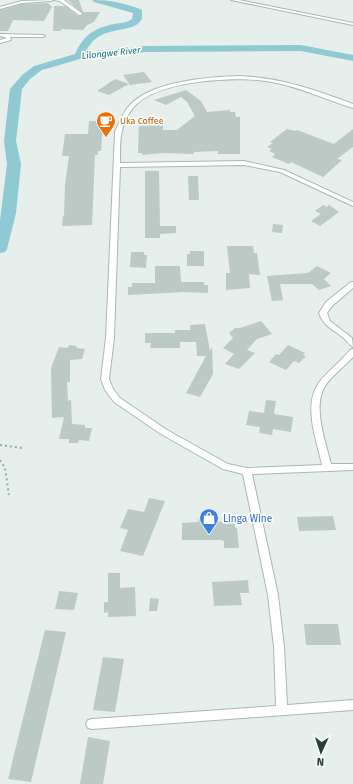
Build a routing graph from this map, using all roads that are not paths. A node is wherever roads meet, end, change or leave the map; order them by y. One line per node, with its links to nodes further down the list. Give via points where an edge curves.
1 (51, 0): 4 (street, via 22,2)
2 (56, 0): 5 (street, via 61,0)
3 (233, 0): 6 (street)
4 (0, 8)
5 (80, 14)
6 (353, 24)
7 (0, 35): 8 (street)
8 (7, 36): 9 (street); 10 (street, via 9,39)
9 (43, 36)
10 (0, 42)
11 (353, 106): 12 (street, via 308,89 270,79 246,77 195,81 166,88 134,103 122,121 118,132)
12 (118, 165): 13 (street, via 244,163 282,171); 19 (street, via 106,385 117,400 164,432 226,467)
13 (353, 204)
14 (353, 284): 15 (street, via 329,304 323,313 327,322)
15 (353, 344)
16 (353, 352): 18 (street, via 322,385 318,393 316,412)
17 (353, 467): 18 (street)
18 (327, 468): 19 (street)
19 (247, 471): 21 (street, via 273,595)
20 (353, 704): 21 (street)
21 (282, 711): 22 (street)
22 (92, 724)

